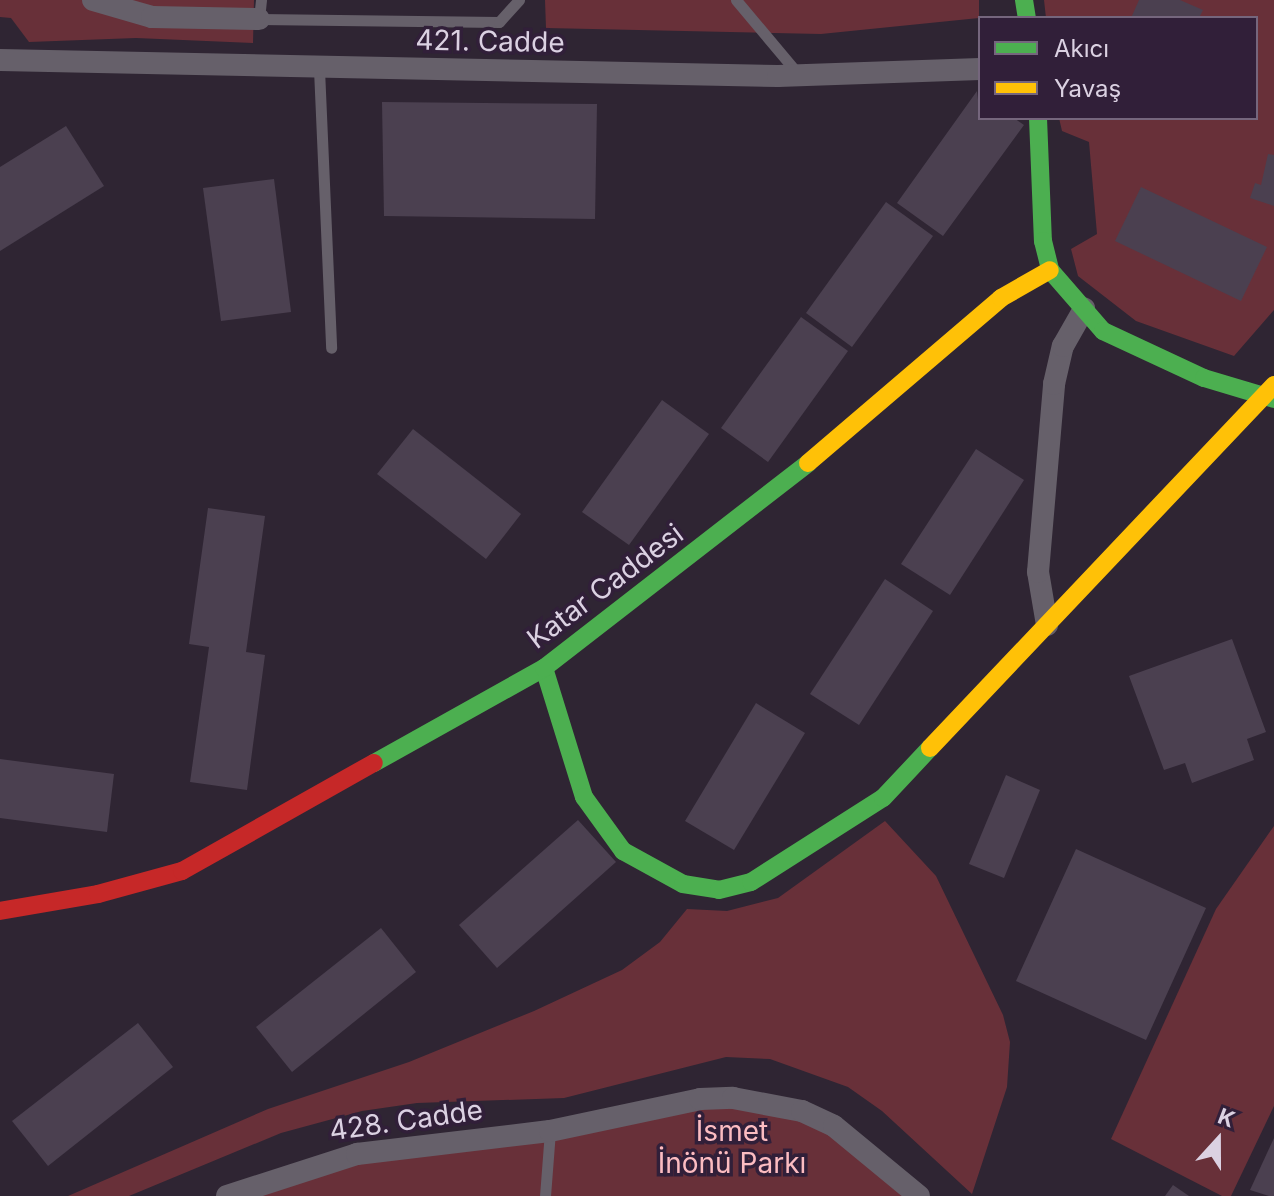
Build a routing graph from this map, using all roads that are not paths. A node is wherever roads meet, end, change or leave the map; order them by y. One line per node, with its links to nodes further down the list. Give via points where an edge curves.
1 (93, 0): 4 (street, via 152,17)
2 (519, 0): 4 (lane, via 499,22)
3 (736, 0): 8 (lane)
4 (260, 9)
5 (0, 60): 6 (street, 421. Cadde)
6 (319, 69): 8 (street, 421. Cadde); 12 (lane)
7 (978, 69): 8 (street, 421. Cadde)
8 (799, 75)
9 (1038, 120): 10 (main road, via 1043,241)
10 (1050, 270): 11 (main road); 15 (main road, Katar Caddesi, via 1001,298 825,450)
11 (1084, 309): 13 (main road, via 1103,331 1151,355); 14 (street, via 1063,346 1054,384 1038,572)
12 (331, 348)
13 (1271, 393): 14 (main road)
14 (1047, 625): 15 (main road, via 883,798 751,882 719,890 654,872 623,851 584,797)
15 (544, 668): 16 (main road, Katar Caddesi, via 182,871 98,894)
16 (0, 911)
17 (550, 1131): 18 (street, 428. Cadde, via 357,1154); 19 (lane); 20 (street, 428. Cadde, via 700,1099 766,1102 834,1126)
18 (227, 1196)
19 (545, 1196)
20 (919, 1196)

